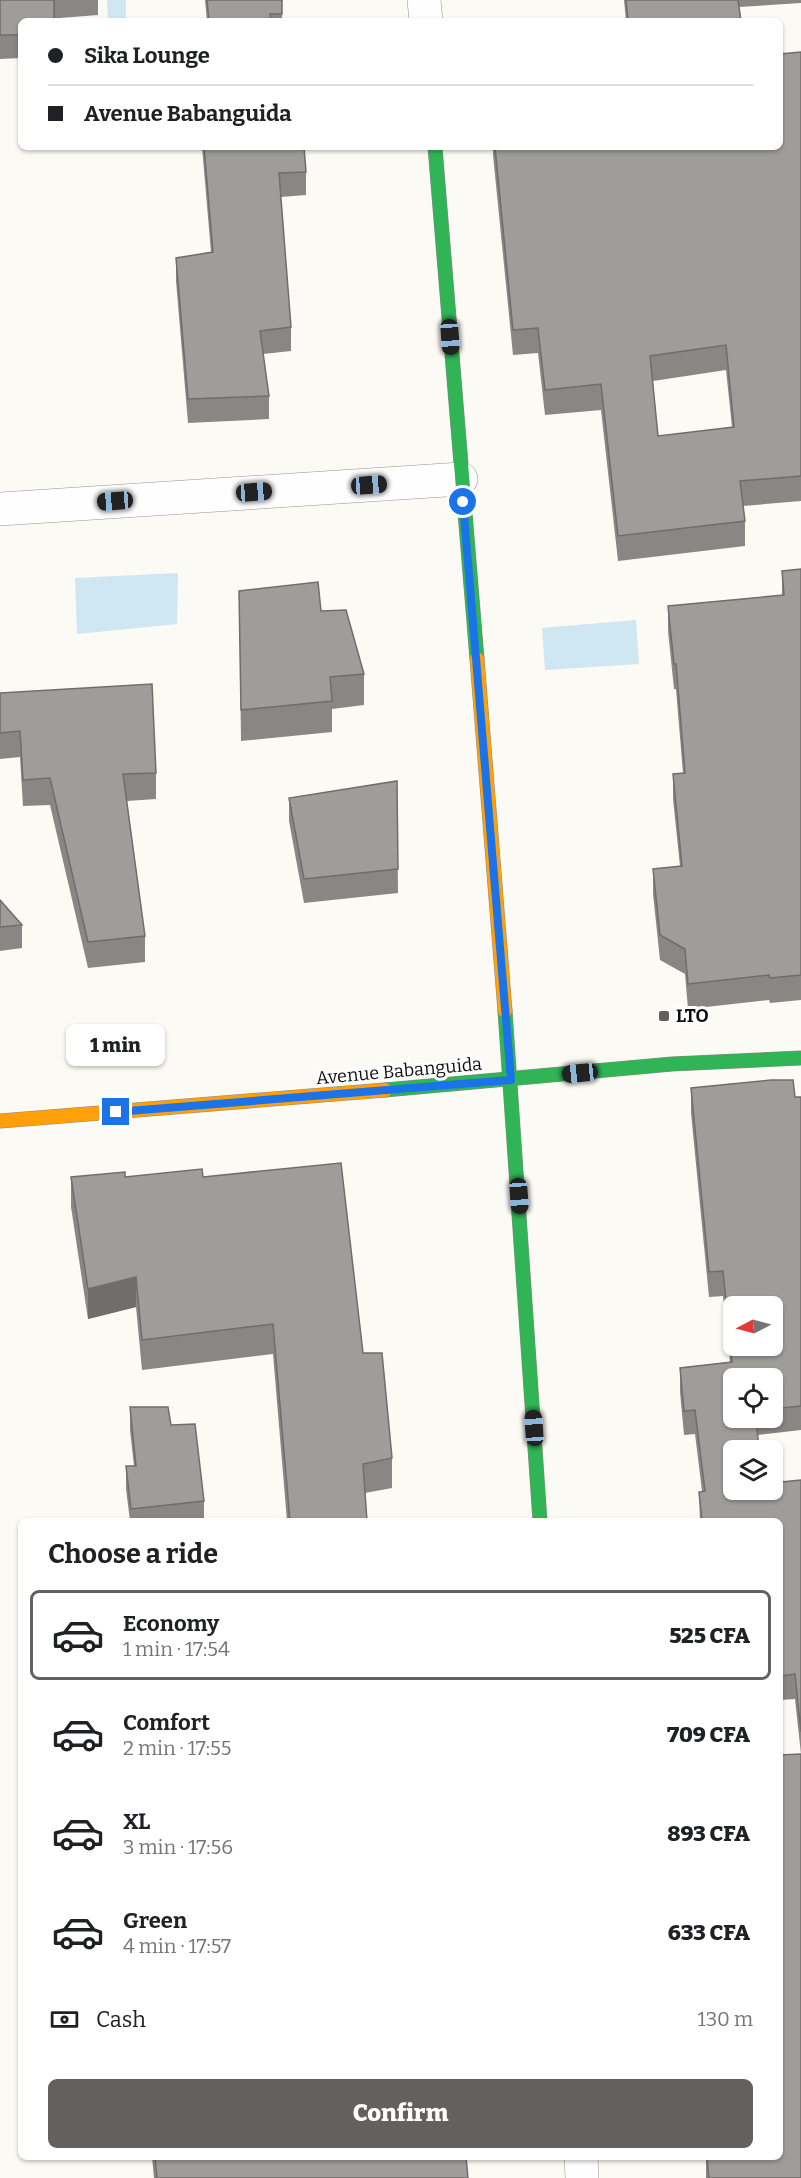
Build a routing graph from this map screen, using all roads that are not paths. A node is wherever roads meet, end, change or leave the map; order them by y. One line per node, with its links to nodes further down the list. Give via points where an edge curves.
1 (424, 0): 2 (street)
2 (426, 18)
3 (435, 150): 4 (street)
4 (461, 479): 5 (street); 7 (street)
5 (0, 509)
6 (801, 1058): 7 (street, Avenue Babanguida, via 672,1064)
7 (511, 1080): 8 (street, Avenue Babanguida); 9 (street)
8 (0, 1121)
9 (540, 1518)
10 (581, 2160): 11 (street)
11 (582, 2178)

